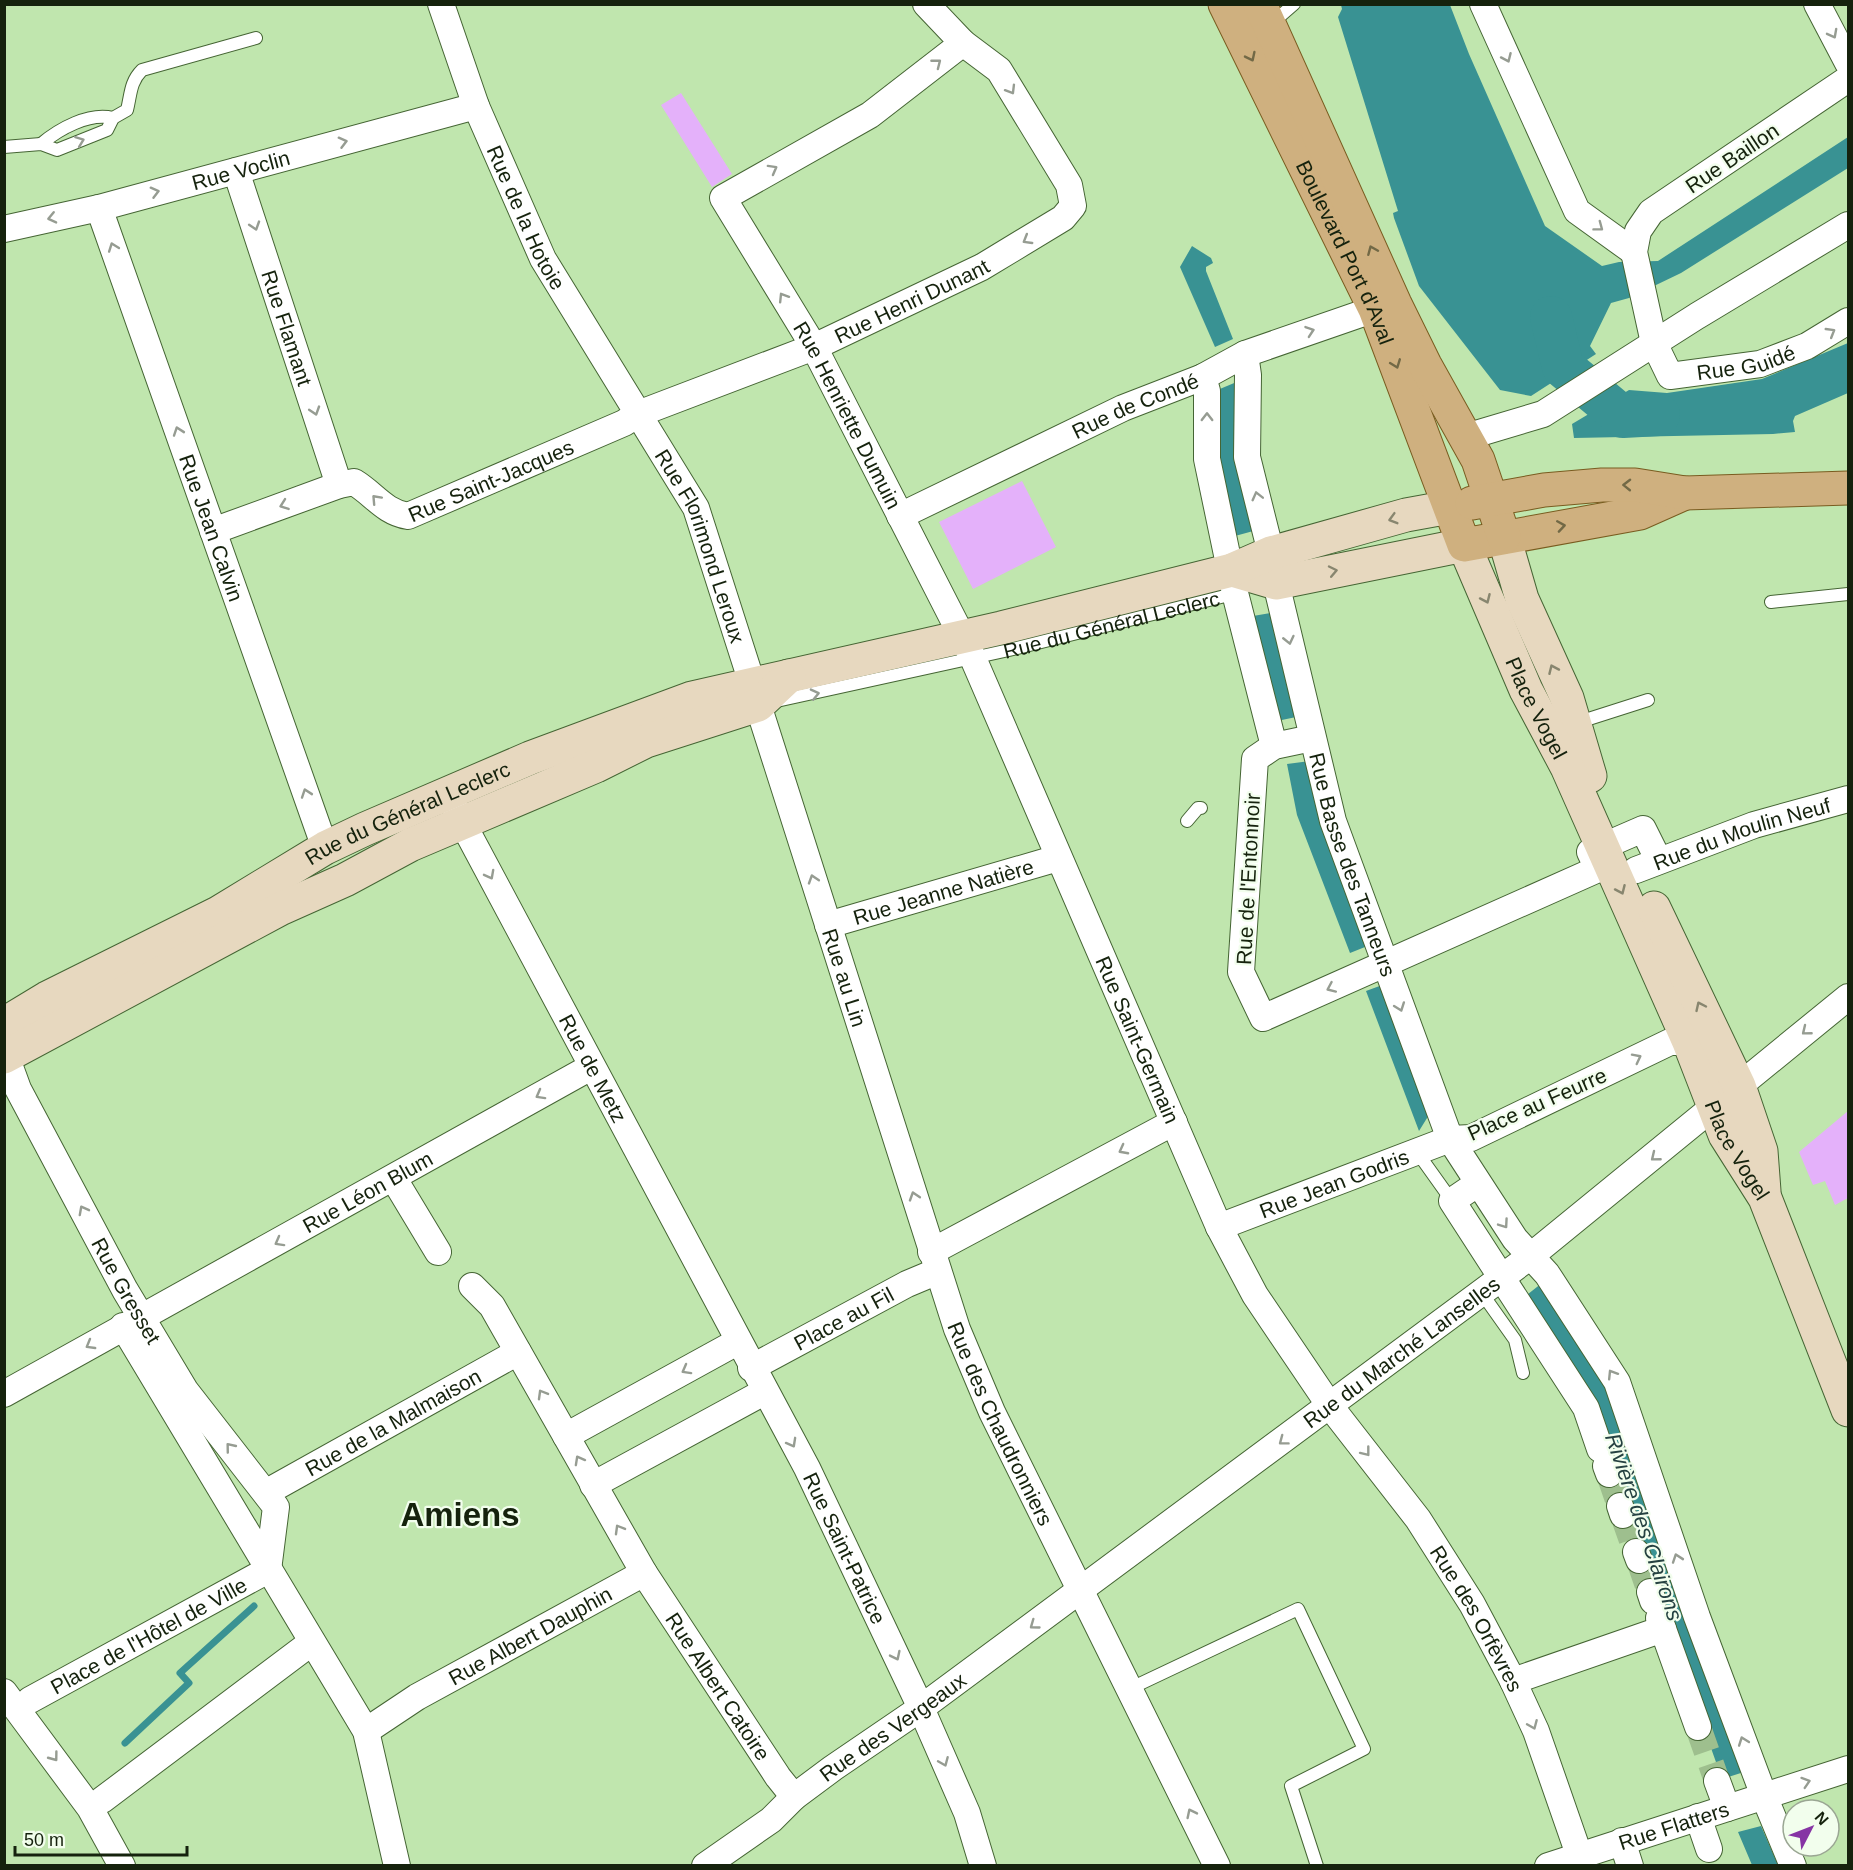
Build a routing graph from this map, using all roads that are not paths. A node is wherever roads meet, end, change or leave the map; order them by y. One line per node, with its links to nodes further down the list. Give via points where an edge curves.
1 (441, 4): 11 (street, Rue de la Hotoie)
2 (926, 4): 8 (street)
3 (1225, 4): 20 (main road, Boulevard Port d'Aval, one-way to 20)
4 (1483, 4): 19 (street, one-way to 19, via 1577,211)
5 (1817, 4): 9 (street, one-way to 9)
6 (1275, 11): 27 (main road, Boulevard Port d'Aval, one-way to 6, via 1395,304)
7 (256, 38): 12 (lane, via 142,70 129,90 127,110)
8 (963, 43): 23 (street, Rue Henriette Dumuin, one-way to 8, via 723,198 870,114); 23 (street, Rue Henri Dunant, one-way to 23, via 999,70 1069,184 1073,206 1063,219 982,267)
9 (1848, 63)
10 (1848, 79): 19 (street, Rue Baillon, via 1651,212 1638,231)
11 (476, 106): 15 (street, Rue Voclin, one-way to 11); 26 (street, Rue de la Hotoie, via 543,259)
12 (112, 118): 13 (lane, via 102,115 65,128); 13 (lane, one-way to 12, via 57,150 107,130)
13 (41, 144): 14 (lane)
14 (4, 147)
15 (236, 171): 16 (street, Rue Voclin, one-way to 15); 29 (street, Rue Flamant, one-way to 29)
16 (99, 207): 18 (street, Rue Voclin, one-way to 18); 35 (street, Rue Jean Calvin, one-way to 16)
17 (1848, 225): 22 (street)
18 (4, 229)
19 (1634, 252): 22 (street)
20 (1375, 309): 24 (street, Rue de Condé, one-way to 20); 28 (main road, Boulevard Port d'Aval, one-way to 28)
21 (1848, 321): 22 (street, Rue Guidé, one-way to 21, via 1670,375 1760,364 1807,346)
22 (1654, 343): 27 (street, via 1543,414)
23 (814, 346): 26 (street, Rue Henri Dunant); 34 (street, Rue Henriette Dumuin)
24 (1250, 352): 25 (street, Rue de Condé); 38 (street, one-way to 24, via 1247,457)
25 (1203, 377): 34 (street, Rue de Condé, via 1123,408); 38 (street, one-way to 25, via 1208,459 1207,391)
26 (638, 414): 29 (street, Rue Saint-Jacques, one-way to 29, via 408,516 394,514 354,482); 42 (street, Rue Florimond Leroux, via 696,508)
27 (1466, 437): 28 (main road); 32 (main road, Boulevard Port d'Aval)
28 (1428, 450): 33 (main road, Boulevard Port d'Aval)
29 (339, 485): 35 (street, Rue Saint-Jacques, one-way to 35)
30 (1845, 485): 31 (main road)
31 (1685, 493): 32 (main road, one-way to 32, via 1635,485 1602,485); 36 (main road, one-way to 31, via 1640,513)
32 (1492, 499): 33 (main road); 36 (main road, Boulevard Port d'Aval)
33 (1450, 507): 37 (main road, Boulevard Port d'Aval); 38 (main road, Rue du Général Leclerc, one-way to 38, via 1406,515)
34 (900, 516): 41 (street, Rue Henriette Dumuin)
35 (213, 531): 54 (street, Rue Jean Calvin, one-way to 35)
36 (1504, 537): 37 (main road); 45 (main road, Place Vogel, one-way to 36, via 1567,698 1522,599)
37 (1464, 545): 38 (main road, Rue du Général Leclerc, one-way to 37); 53 (main road, Place Vogel, one-way to 53, via 1526,690)
38 (1252, 580): 41 (main road, Rue du Général Leclerc); 46 (street, Rue Basse des Tanneurs, one-way to 46); 47 (street)
39 (1848, 594): 40 (lane)
40 (1771, 602)
41 (967, 647): 42 (lane, Rue du Général Leclerc, one-way to 41); 42 (main road, Rue du Général Leclerc, via 789,676); 55 (street, Rue Saint-Germain)
42 (755, 694): 43 (main road, Rue du Général Leclerc); 51 (main road, Rue du Général Leclerc, via 596,766); 58 (street, Rue au Lin, one-way to 42)
43 (692, 698): 48 (lane, via 668,719); 51 (main road, Rue du Général Leclerc)
44 (1648, 700): 45 (lane)
45 (1572, 724): 53 (main road, Place Vogel, via 1604,811)
46 (1312, 738): 47 (street); 60 (street, Rue Basse des Tanneurs, via 1333,821)
47 (1274, 746): 60 (street, Rue de l'Entonnoir, one-way to 47, via 1263,1018 1241,972 1244,809 1255,759)
48 (487, 798)
49 (1848, 799): 56 (street, Rue du Moulin Neuf, via 1754,825)
50 (1201, 808): 52 (lane)
51 (454, 809): 54 (main road, Rue du Général Leclerc); 63 (main road, Rue du Général Leclerc, via 418,842 345,880); 66 (street, Rue de Metz, one-way to 66)
52 (1187, 821)
53 (1611, 842): 56 (main road, Place Vogel); 60 (street, via 1590,852 1598,869); 64 (main road, Place Vogel, one-way to 64)
54 (325, 848): 63 (main road, Rue du Général Leclerc)
55 (1058, 858): 58 (street, Rue Jeanne Natière); 69 (street, Rue Saint-Germain)
56 (1647, 864): 67 (main road, Place Vogel, one-way to 56)
57 (286, 892): 59 (lane)
58 (828, 925): 79 (street, Rue au Lin, one-way to 58)
59 (170, 952)
60 (1384, 963): 70 (street, Rue Basse des Tanneurs, one-way to 70)
61 (1848, 997): 67 (street, Rue du Marché Lanselles, one-way to 67)
62 (8, 1013): 63 (main road); 65 (main road)
63 (52, 1013): 65 (main road)
64 (1689, 1042): 68 (main road, Place Vogel); 70 (street, Place au Feurre, one-way to 64, via 1471,1138 1670,1042)
65 (5, 1056): 83 (street, Rue Gresset, one-way to 65)
66 (591, 1067): 72 (street, Rue Léon Blum, one-way to 72); 84 (street, Rue de Metz)
67 (1739, 1086): 68 (street, Rue du Marché Lanselles); 74 (main road, Place Vogel, via 1761,1151)
68 (1714, 1107): 74 (main road, Place Vogel, via 1725,1135); 78 (street, Rue du Marché Lanselles, one-way to 78)
69 (1174, 1122): 76 (street, Rue Saint-Germain); 79 (street, Place au Fil, one-way to 79)
70 (1450, 1139): 71 (street, Rue Jean Godris); 73 (street, Place au Feurre)
71 (1417, 1152): 75 (lane); 76 (street, Rue Jean Godris)
72 (394, 1179): 77 (street); 83 (street, Rue Léon Blum, one-way to 83)
73 (1477, 1184): 75 (street); 78 (street, Place au Feurre, one-way to 78, via 1515,1239)
74 (1765, 1198): 91 (main road)
75 (1448, 1204): 80 (street)
76 (1220, 1227): 90 (street, Rue Saint-Germain, via 1255,1295)
77 (438, 1252)
78 (1532, 1255): 80 (street, Rue du Marché Lanselles); 109 (street, Place au Feurre, one-way to 78, via 1697,1617 1617,1382)
79 (934, 1261): 86 (street, Place au Fil, via 907,1284); 99 (street, Rue des Chaudronniers, via 992,1412)
80 (1502, 1277): 82 (street, Rue du Marché Lanselles); 93 (street, via 1586,1408)
81 (472, 1286): 85 (street, Rue Albert Catoire, via 492,1306)
82 (1481, 1292): 87 (lane, via 1515,1340); 90 (street, Rue du Marché Lanselles)
83 (132, 1321): 89 (street, Rue Léon Blum, one-way to 89); 95 (street, Rue Gresset, one-way to 83); 96 (street, Rue Gresset)
84 (737, 1342): 86 (street, Rue de Metz); 92 (street, one-way to 92)
85 (518, 1352): 92 (street, Rue Albert Catoire, one-way to 85); 95 (street, Rue de la Malmaison)
86 (751, 1368): 88 (street, Rue Saint-Patrice)
87 (1523, 1373)
88 (764, 1392): 94 (street); 104 (street, Rue Saint-Patrice, one-way to 104, via 807,1468)
89 (4, 1394)
90 (1330, 1406): 99 (street, Rue du Marché Lanselles, one-way to 99); 101 (street, Rue des Orfèvres, one-way to 101, via 1418,1519 1472,1604)
91 (1848, 1410)
92 (566, 1436): 94 (street, Rue Albert Catoire, one-way to 92)
93 (1605, 1463)
94 (593, 1485): 98 (street, Rue Albert Catoire, one-way to 94)
95 (272, 1500): 97 (street, Place de l'Hôtel de Ville)
96 (242, 1527): 97 (street, Place de l'Hôtel de Ville)
97 (268, 1570): 100 (street, Place de l'Hôtel de Ville); 103 (street, Place de l'Hôtel de Ville)
98 (644, 1574): 106 (street, Rue Albert Dauphin, via 417,1697); 110 (street, Rue Albert Catoire)
99 (1081, 1590): 102 (street, Rue des Chaudronniers); 104 (street, Rue des Vergeaux, one-way to 104)
100 (312, 1642): 106 (street, Place de l'Hôtel de Ville); 111 (street)
101 (1514, 1681): 105 (street, via 1656,1610); 116 (street, Rue des Orfèvres, one-way to 116, via 1536,1731)
102 (1130, 1689): 121 (street, Rue des Chaudronniers, one-way to 102); 122 (lane, via 1298,1609 1364,1749 1291,1786)
103 (18, 1701): 111 (street, Place de l'Hôtel de Ville, one-way to 111)
104 (921, 1708): 110 (street, Rue des Vergeaux); 120 (street, Rue Saint-Patrice, one-way to 120, via 966,1814)
105 (1698, 1727)
106 (366, 1731): 118 (street, Place de l'Hôtel de Ville)
107 (1848, 1769): 109 (street, Rue Flatters, one-way to 107)
108 (1717, 1781): 112 (street)
109 (1764, 1796): 112 (street, Rue Flatters); 125 (street, Place au Feurre)
110 (794, 1797): 119 (street, Rue des Vergeaux, via 771,1820)
111 (96, 1804): 117 (street, Place de l'Hôtel de Ville)
112 (1727, 1808): 113 (street, Rue Flatters)
113 (1698, 1817): 114 (street, Rue Flatters); 115 (street)
114 (1622, 1841): 116 (street, Rue Flatters); 124 (street)
115 (1709, 1849)
116 (1581, 1860): 123 (street, Rue Flatters)
117 (122, 1866)
118 (398, 1866)
119 (705, 1866)
120 (983, 1866)
121 (1217, 1866)
122 (1317, 1866)
123 (1548, 1866)
124 (1630, 1866)
125 (1793, 1866)

